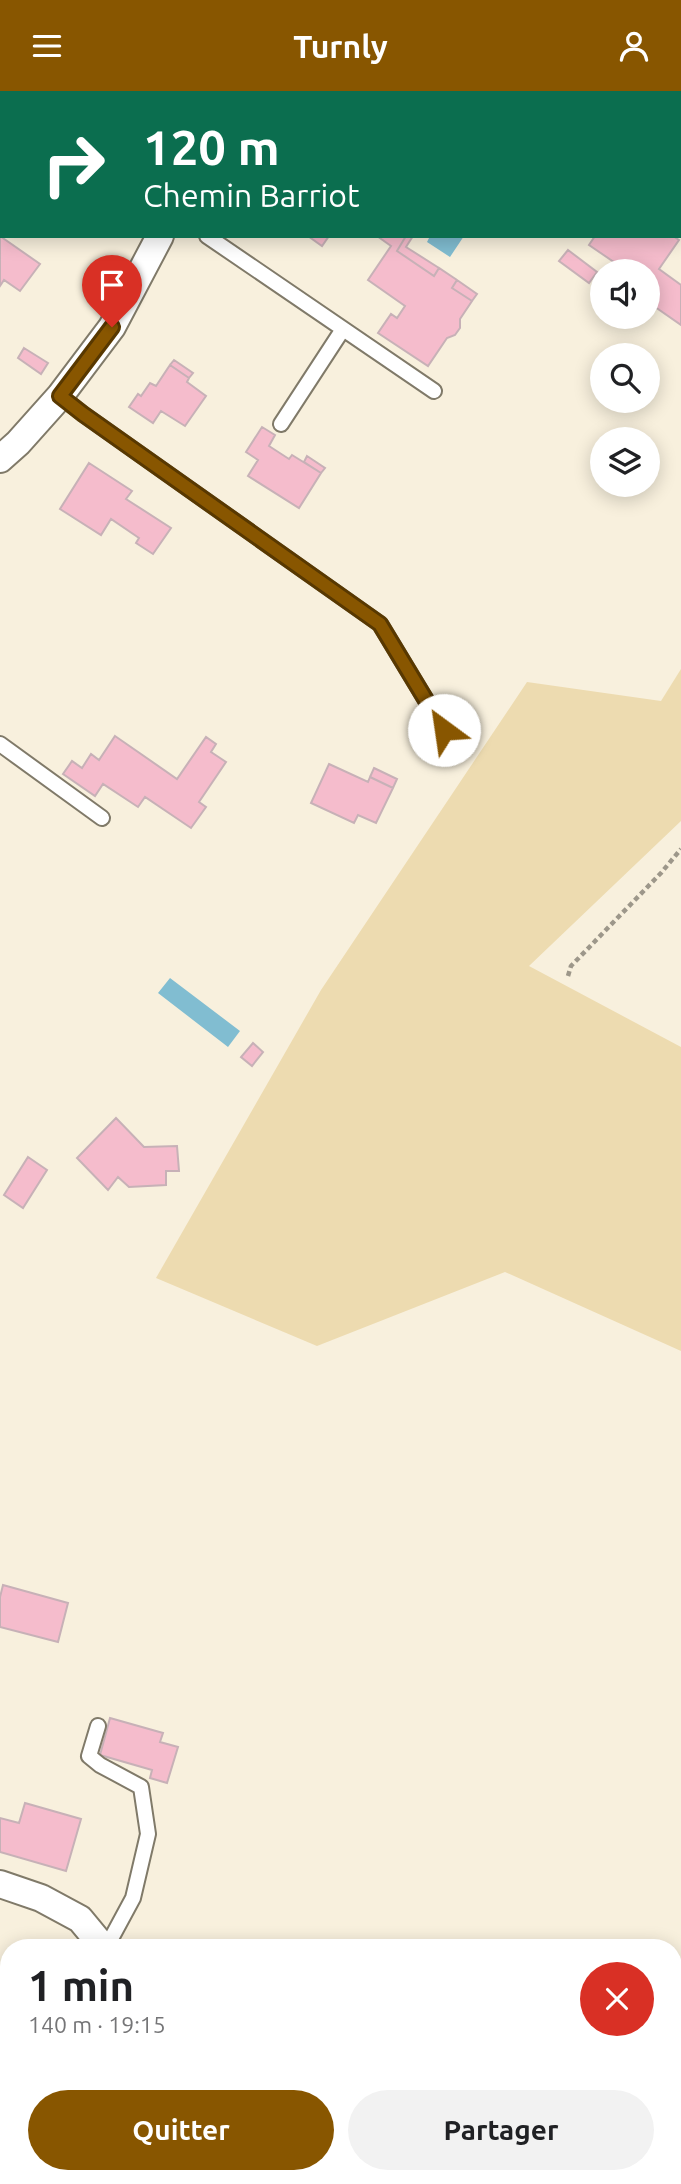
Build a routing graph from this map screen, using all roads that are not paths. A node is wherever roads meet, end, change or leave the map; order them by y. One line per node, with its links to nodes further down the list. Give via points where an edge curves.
1 (159, 238): 5 (street, via 112,327)
2 (210, 238): 3 (lane)
3 (343, 329): 4 (lane); 6 (lane)
4 (434, 391)
5 (60, 396): 7 (street); 8 (lane, via 380,624)
6 (281, 424)
7 (0, 459)
8 (444, 730)
9 (0, 744): 10 (lane)
10 (102, 818)
11 (98, 1726): 14 (lane, via 89,1755 141,1787 148,1834 134,1899)
12 (0, 1884): 13 (street, via 80,1919)
13 (97, 1939)
14 (110, 1939)

